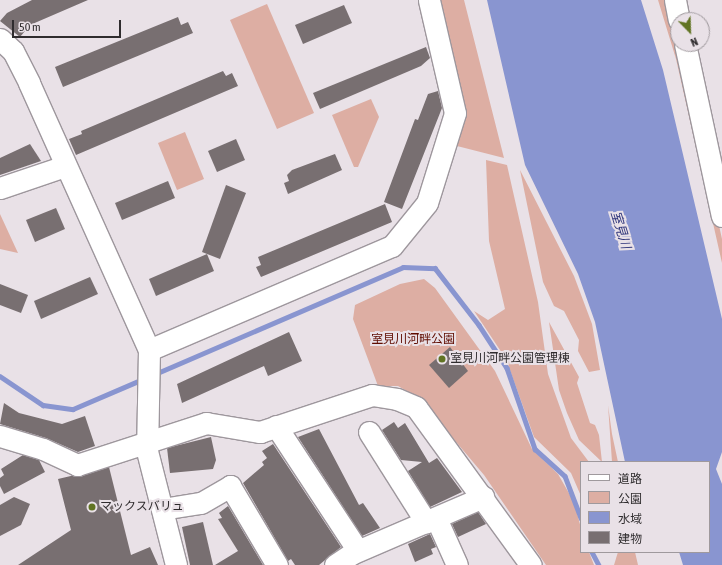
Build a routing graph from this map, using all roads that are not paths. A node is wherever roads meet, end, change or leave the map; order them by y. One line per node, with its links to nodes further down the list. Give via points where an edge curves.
1 (429, 0): 9 (street, via 455,113 427,203 392,246)
2 (675, 0): 3 (street)
3 (677, 12)
4 (0, 39): 6 (street, via 13,50)
5 (686, 52): 8 (street)
6 (65, 166): 7 (street); 9 (street)
7 (0, 188)
8 (722, 216)
9 (149, 369): 13 (street)
10 (276, 426): 13 (street, via 260,432 206,423); 14 (street, via 372,395 397,399 416,407); 17 (street)
11 (369, 432): 16 (street)
12 (0, 436): 13 (street, via 43,449 77,465)
13 (146, 440): 15 (street)
14 (483, 497): 16 (street); 22 (street)
15 (162, 509): 18 (street); 19 (street, via 201,503 230,486)
16 (431, 520): 17 (street); 21 (street)
17 (358, 551): 20 (street)
18 (176, 565)
19 (277, 565)
20 (335, 565)
21 (457, 565)
22 (531, 565)

